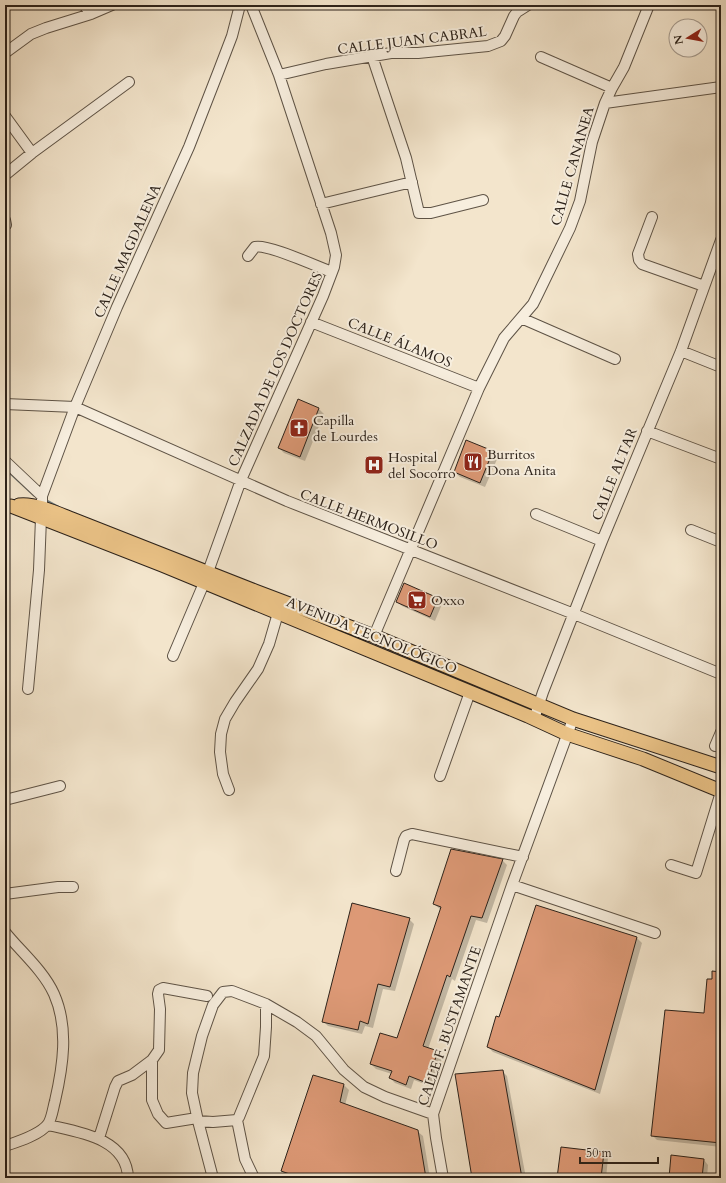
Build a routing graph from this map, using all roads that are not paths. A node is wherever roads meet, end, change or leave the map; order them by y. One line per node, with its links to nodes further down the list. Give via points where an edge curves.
1 (84, 5): 7 (street)
2 (112, 5): 7 (street)
3 (240, 5): 34 (street, CALLE MAGDALENA, via 227,50 189,147)
4 (251, 5): 11 (street, CALZADA DE LOS DOCTORES)
5 (528, 5): 9 (street, CALLE JUAN CABRAL, via 517,12 505,36 495,44)
6 (647, 5): 14 (street, CALLE CANANEA, via 624,67)
7 (91, 14): 8 (street, via 30,34)
8 (5, 54)
9 (372, 56): 11 (street, CALLE JUAN CABRAL); 19 (street)
10 (541, 57): 14 (street)
11 (280, 75): 21 (street, CALZADA DE LOS DOCTORES)
12 (129, 82): 17 (street)
13 (721, 87): 15 (street)
14 (612, 88): 15 (street, CALLE CANANEA)
15 (605, 104): 27 (street, CALLE CANANEA, via 592,142 580,201 570,228 533,304)
16 (5, 116): 17 (street)
17 (32, 153): 18 (street)
18 (5, 174)
19 (412, 182): 20 (street, via 419,213); 21 (street)
20 (483, 200)
21 (321, 204): 25 (street, CALZADA DE LOS DOCTORES, via 336,255)
22 (652, 217): 26 (street, via 638,254 642,264)
23 (721, 240): 26 (street, CALLE ALTAR)
24 (248, 256): 25 (street, via 255,247 261,247)
25 (332, 272): 28 (street, CALZADA DE LOS DOCTORES)
26 (704, 286): 29 (street, CALLE ALTAR)
27 (521, 318): 30 (street); 32 (street, CALLE CANANEA, via 504,338)
28 (312, 322): 32 (street, CALLE ÁLAMOS); 38 (street, CALZADA DE LOS DOCTORES)
29 (681, 351): 31 (street); 35 (street, CALLE ALTAR)
30 (615, 359)
31 (721, 367)
32 (479, 388): 45 (street, CALLE CANANEA)
33 (5, 404): 34 (street, CALLE HERMOSILLO)
34 (75, 407): 38 (street, CALLE HERMOSILLO); 40 (street, CALLE MAGDALENA)
35 (647, 431): 36 (street); 43 (street, CALLE ALTAR)
36 (721, 459)
37 (5, 461): 40 (street)
38 (241, 480): 45 (street, CALLE HERMOSILLO); 46 (street, CALZADA DE LOS DOCTORES)
39 (8, 506): 40 (main road, AVENIDA TECNOLÓGICO)
40 (46, 511): 46 (main road, AVENIDA TECNOLÓGICO); 52 (street, CALLE MAGDALENA)
41 (536, 514): 43 (street)
42 (691, 530): 44 (street)
43 (602, 541): 48 (street, CALLE ALTAR)
44 (721, 542)
45 (410, 550): 48 (street, CALLE HERMOSILLO); 49 (street, CALLE CANANEA)
46 (206, 578): 47 (main road, AVENIDA TECNOLÓGICO); 49 (main road, AVENIDA TECNOLÓGICO); 50 (street, CALZADA DE LOS DOCTORES)
47 (278, 613): 53 (main road, AVENIDA TECNOLÓGICO); 63 (street, via 258,669 225,719 220,752 223,774)
48 (574, 614): 51 (street, CALLE HERMOSILLO); 54 (street, CALLE ALTAR)
49 (374, 636): 54 (main road, AVENIDA TECNOLÓGICO)
50 (173, 656)
51 (721, 674)
52 (28, 689)
53 (470, 692): 55 (main road, AVENIDA TECNOLÓGICO); 61 (street)
54 (539, 705): 55 (street, CALLE ALTAR); 56 (main road, AVENIDA TECNOLÓGICO)
55 (534, 719): 58 (main road, AVENIDA TECNOLÓGICO)
56 (573, 719): 58 (street, CALLE F. BUSTAMANTE); 60 (main road, AVENIDA TECNOLÓGICO)
57 (721, 732): 59 (street)
58 (567, 734): 64 (main road, AVENIDA TECNOLÓGICO, via 643,759); 66 (street, CALLE F. BUSTAMANTE)
59 (715, 746)
60 (721, 767)
61 (440, 776)
62 (60, 786): 65 (street)
63 (229, 790)
64 (721, 791): 67 (street, via 696,873)
65 (5, 800)
66 (522, 857): 68 (street, via 412,834 404,840); 69 (street, CALLE F. BUSTAMANTE)
67 (671, 865)
68 (396, 871)
69 (512, 885): 73 (street); 77 (street, CALLE F. BUSTAMANTE)
70 (73, 887): 71 (street)
71 (5, 894)
72 (5, 932): 80 (street, via 43,978 53,992 58,1006 64,1046 57,1091)
73 (655, 933)
74 (207, 996): 76 (street, via 163,988 159,990 159,1050)
75 (266, 1004): 77 (street, via 298,1022 316,1036 344,1070 364,1087); 78 (street, via 232,991 223,992 213,1005 193,1073 192,1093); 79 (street, via 264,1056)
76 (152, 1060): 78 (street, via 152,1100 158,1114 166,1123); 81 (street, via 132,1075 118,1081)
77 (433, 1114): 86 (street, CALLE F. BUSTAMANTE)
78 (197, 1120): 79 (street); 84 (street)
79 (237, 1120): 85 (street, via 245,1159)
80 (48, 1125): 81 (street); 82 (street, via 35,1135)
81 (99, 1138): 83 (street, via 112,1146 121,1156 127,1167)
82 (5, 1146)
83 (128, 1178)
84 (213, 1178)
85 (254, 1178)
86 (444, 1178)

